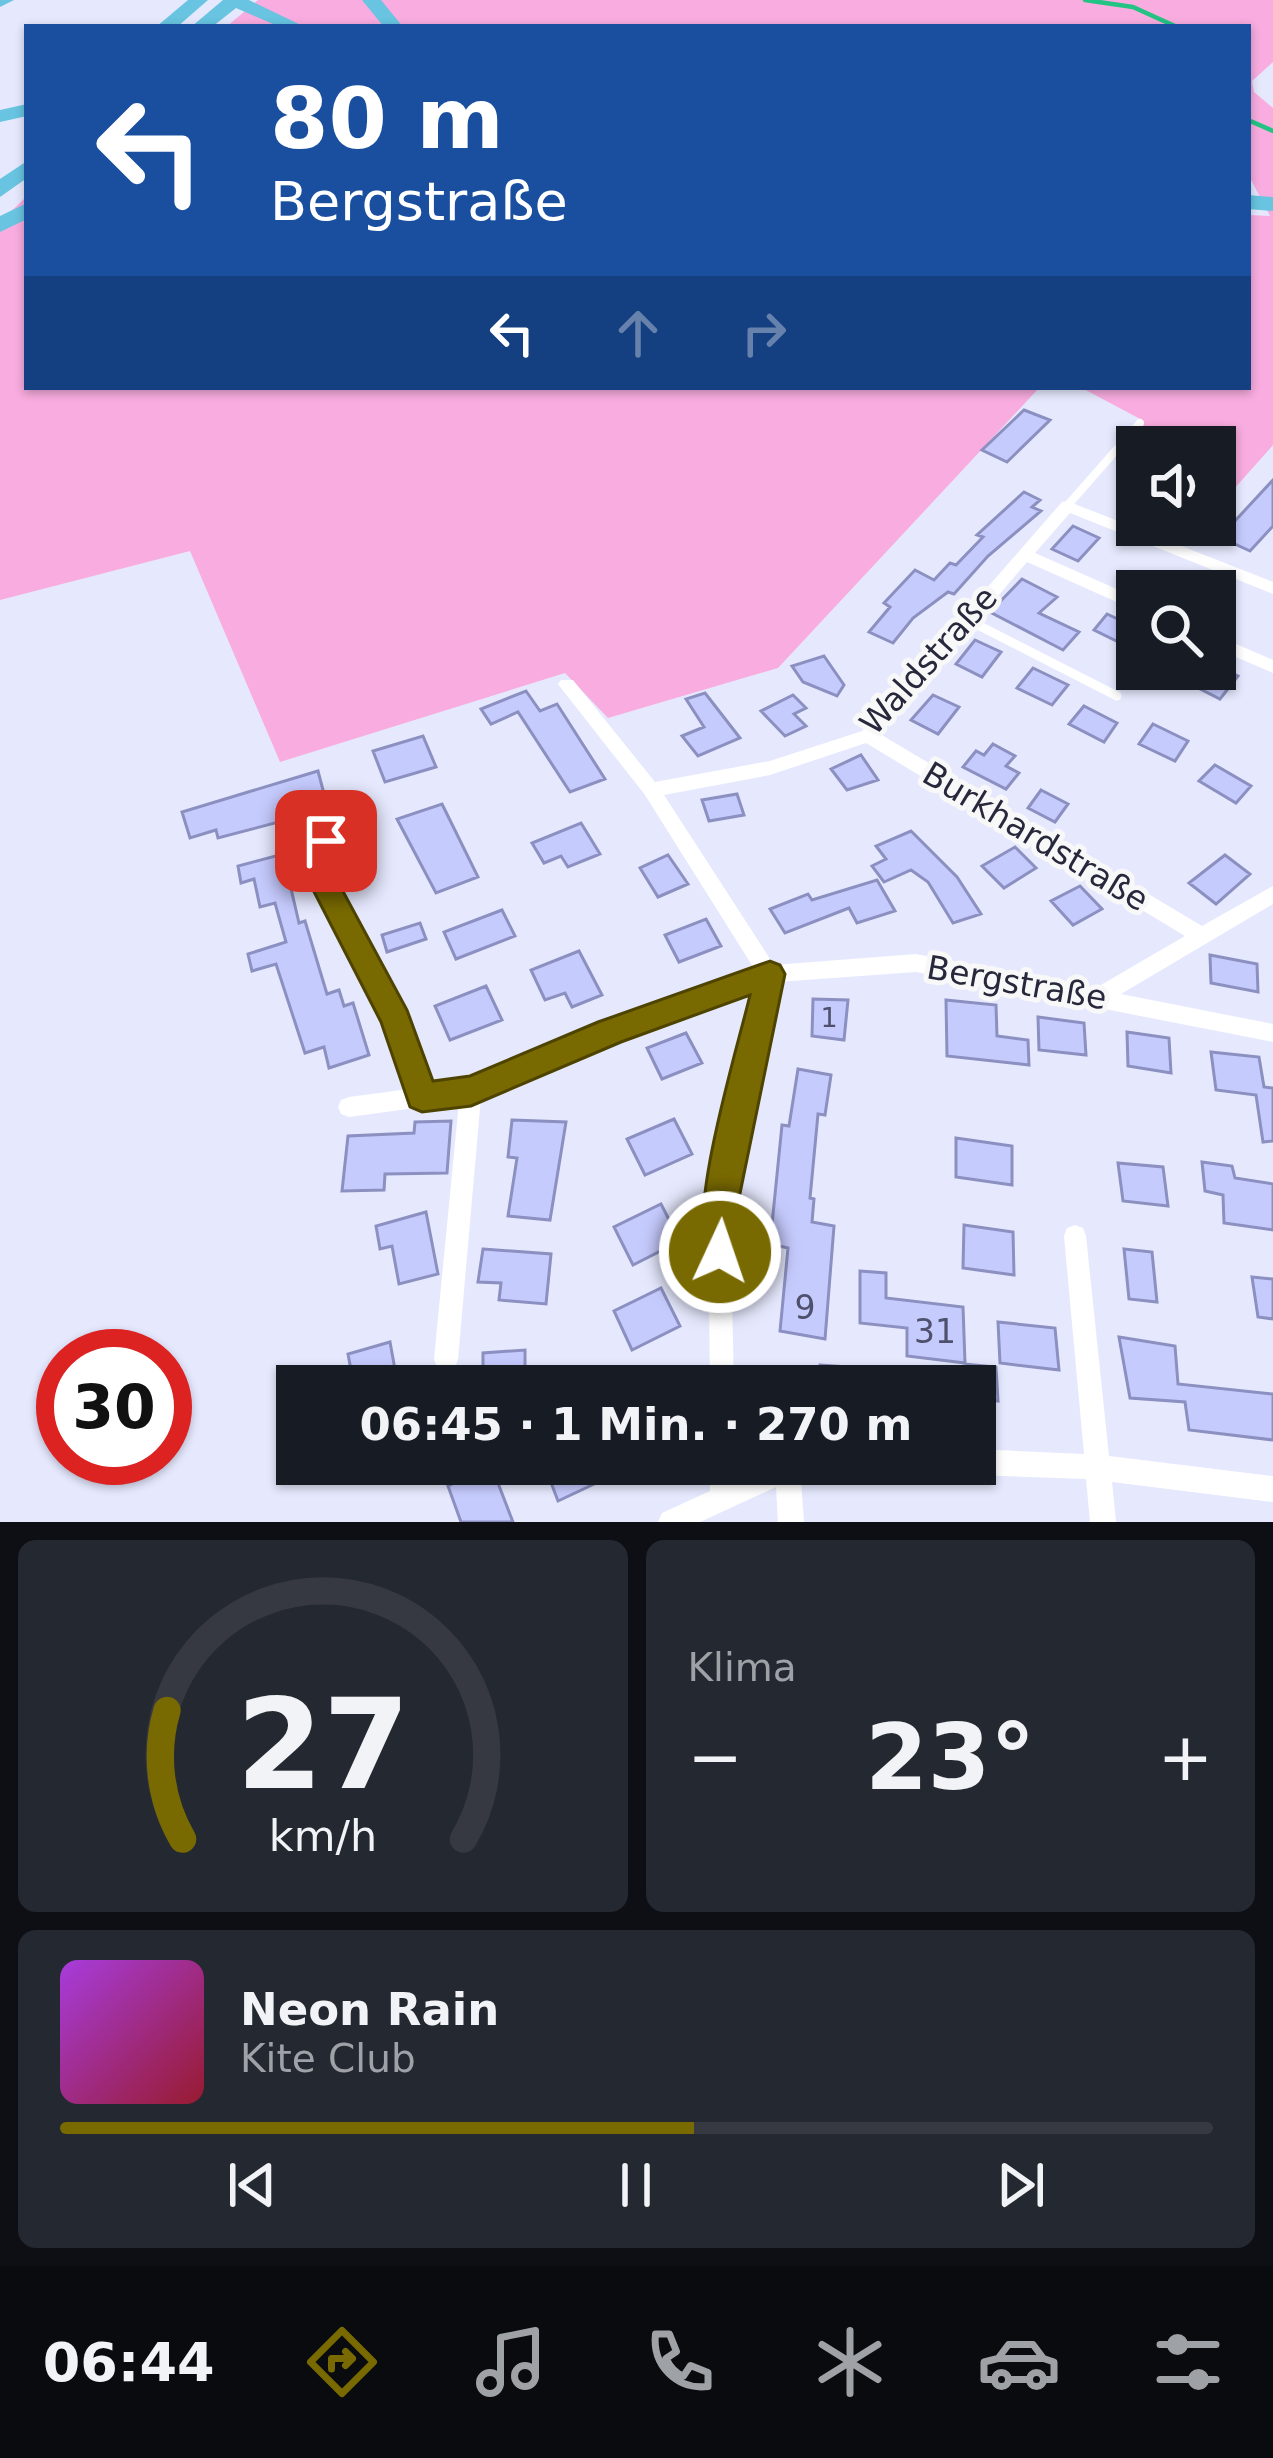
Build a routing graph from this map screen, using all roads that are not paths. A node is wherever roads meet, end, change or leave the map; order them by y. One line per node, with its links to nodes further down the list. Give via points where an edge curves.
1 (199, 0): 5 (highway)
2 (264, 0): 8 (highway)
3 (371, 0): 9 (highway)
4 (231, 3): 6 (highway); 7 (highway)
5 (169, 24)
6 (204, 24)
7 (288, 24)
8 (314, 24)
9 (391, 24)
10 (24, 141): 11 (highway)
11 (0, 161)
12 (24, 170): 13 (highway)
13 (0, 190)
14 (1273, 190): 15 (highway)
15 (1255, 199)
16 (1140, 423): 17 (lane, Waldstraße)
17 (1067, 506): 18 (street, Waldstraße); 19 (street)
18 (1024, 554): 20 (street); 21 (street, Waldstraße)
19 (1273, 588)
20 (1116, 596)
21 (966, 619): 25 (lane); 26 (street, Waldstraße)
22 (1236, 650): 23 (street)
23 (1273, 667)
24 (567, 684): 27 (street)
25 (1117, 696)
26 (868, 736): 27 (street, Waldstraße, via 770,768); 30 (street, Burkhardstraße)
27 (651, 790): 31 (street)
28 (326, 841): 35 (street, via 324,884 396,1019)
29 (1273, 894): 30 (street)
30 (1203, 937): 32 (street)
31 (770, 974): 32 (street, Bergstraße, via 916,964); 34 (street, Bergstraße); 39 (street, via 719,1208)
32 (1100, 996): 33 (street, Bergstraße)
33 (1273, 1033)
34 (471, 1091): 35 (street, Bergstraße); 38 (street)
35 (422, 1097): 36 (street, Bergstraße)
36 (349, 1107)
37 (1075, 1236): 41 (street)
38 (446, 1359)
39 (722, 1365)
40 (996, 1463): 41 (street)
41 (1097, 1468): 45 (street); 49 (street)
42 (723, 1485): 46 (street)
43 (749, 1485): 46 (street)
44 (788, 1485): 48 (street)
45 (1273, 1489)
46 (723, 1496): 47 (street)
47 (670, 1522)
48 (791, 1522)
49 (1103, 1522)

